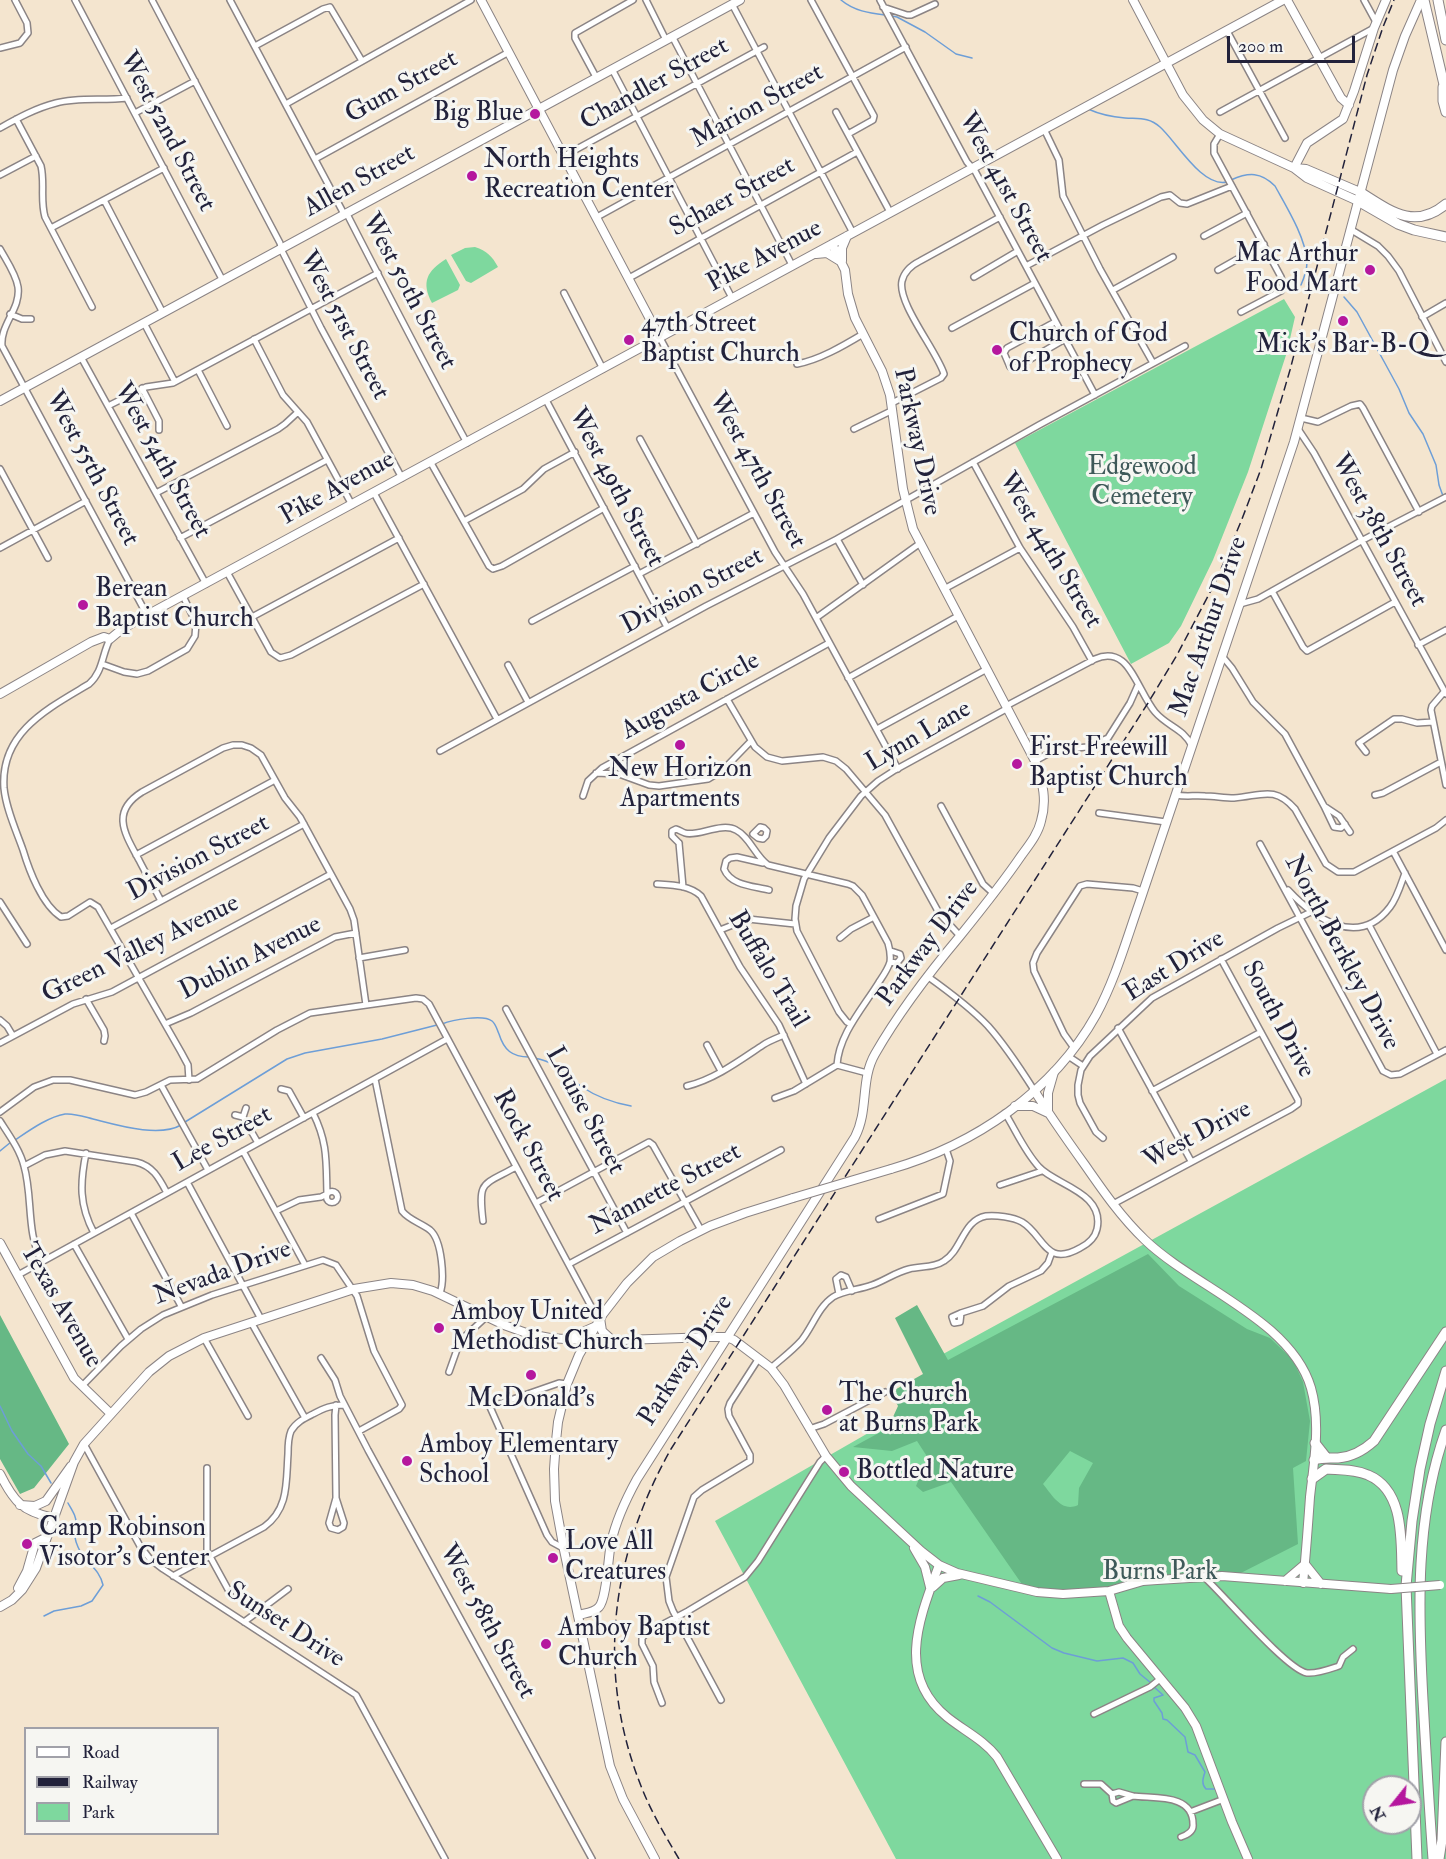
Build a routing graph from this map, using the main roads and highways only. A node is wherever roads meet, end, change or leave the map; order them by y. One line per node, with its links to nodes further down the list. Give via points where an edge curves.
1 (1422, 0): 4 (highway); 7 (main road, Mac Arthur Drive, via 1393,70)
2 (1438, 0): 3 (highway)
3 (1446, 40)
4 (1443, 82): 5 (highway); 6 (highway)
5 (1446, 93)
6 (1446, 112)
7 (1359, 197): 8 (highway, via 1402,216 1425,216); 9 (highway, via 1398,224); 19 (main road, Mac Arthur Drive, bridge, via 1298,429 1108,991 1089,1026 1068,1056 1034,1090 978,1132 946,1149 745,1213 701,1230 653,1257 600,1318 567,1384 554,1455 555,1501 563,1548 610,1766 623,1800)
8 (1446, 204)
9 (1446, 237)
10 (1446, 1332): 14 (highway, via 1374,1441 1354,1454)
11 (1446, 1371): 17 (highway, via 1416,1494)
12 (1446, 1430): 21 (highway, via 1424,1526 1419,1606)
13 (1315, 1443): 14 (highway)
14 (1326, 1457): 15 (highway, via 1314,1463)
15 (1326, 1469): 16 (highway); 17 (highway, via 1369,1475 1387,1490 1397,1511 1402,1581)
16 (1312, 1479)
17 (1406, 1586): 20 (highway)
18 (1446, 1742): 22 (highway)
19 (655, 1859)
20 (1417, 1859)
21 (1433, 1859)
22 (1439, 1859)

